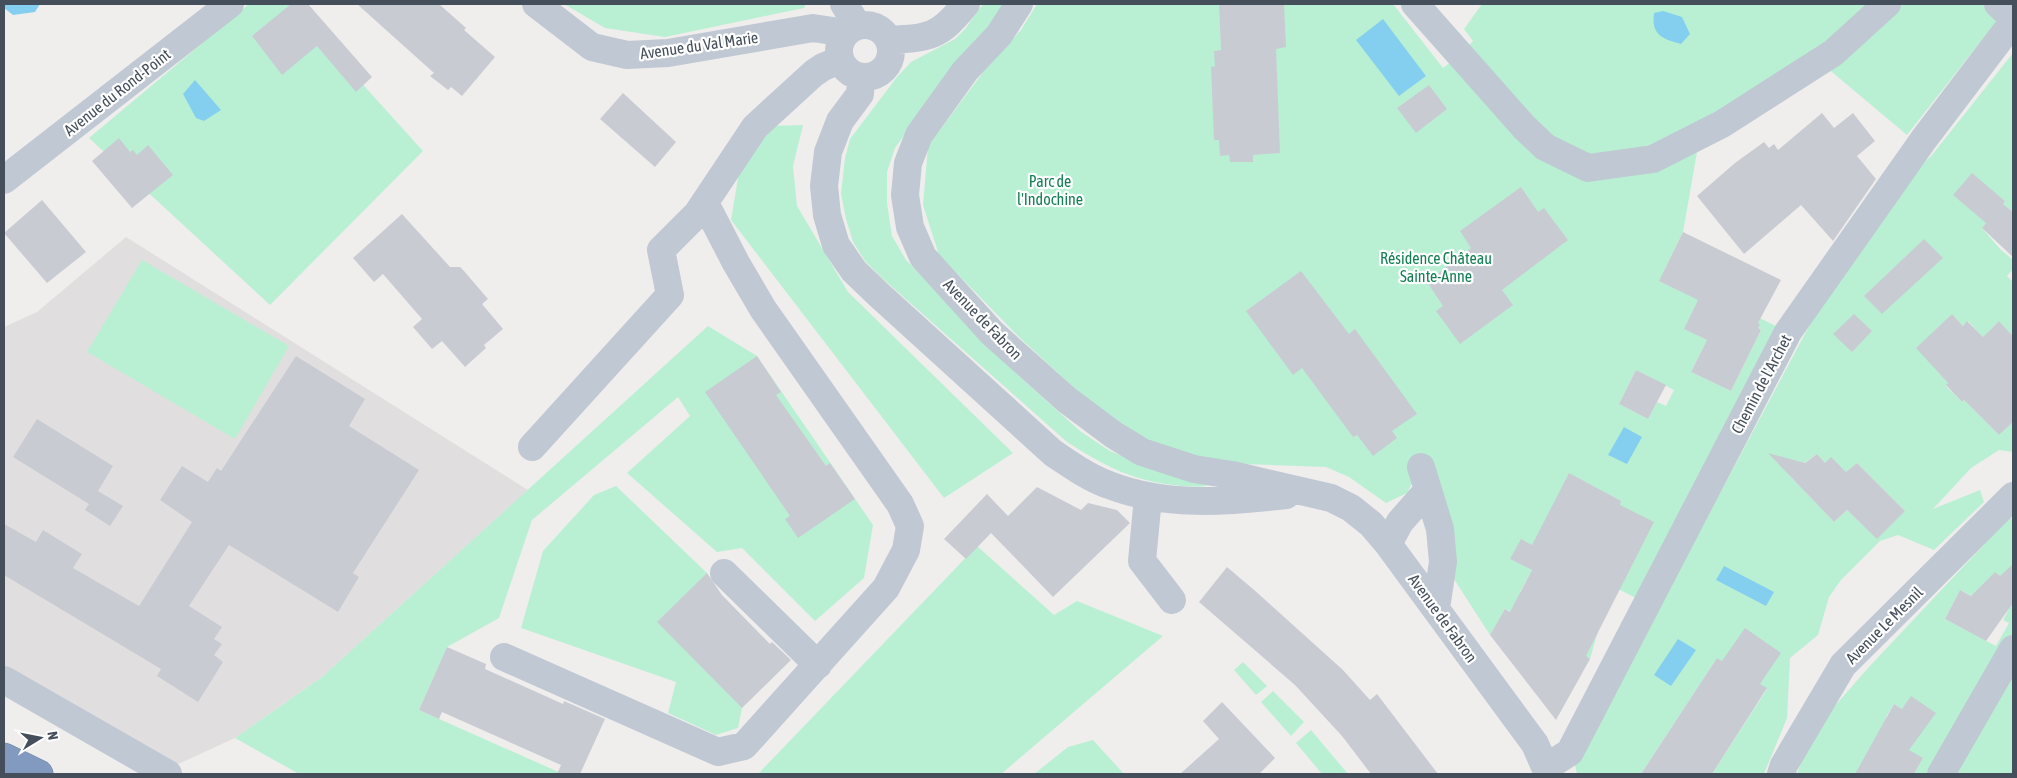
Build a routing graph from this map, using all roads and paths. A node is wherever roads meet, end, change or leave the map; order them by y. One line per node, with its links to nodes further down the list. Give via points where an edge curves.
1 (230, 4): 13 (street, Avenue du Rond-Point)
2 (536, 4): 9 (street, Avenue du Val Marie, via 592,46 626,55 668,53)
3 (966, 4): 10 (street, via 944,28 929,36)
4 (1019, 4): 16 (street, Avenue de Fabron, via 999,35 965,71 918,136 910,156 905,195 910,227 923,257 992,333 1067,400 1142,452 1194,469)
5 (1415, 4): 6 (street, via 1545,147 1588,168 1653,159 1722,124 1833,53)
6 (1887, 4)
7 (1998, 4): 8 (street)
8 (2013, 20): 28 (street, Chemin de l'Archet, via 1924,139 1788,332 1570,752)
9 (849, 21): 10 (street, via 873,26); 11 (street, via 841,41)
10 (889, 40): 12 (street, via 891,56 883,70 877,75)
11 (840, 60): 12 (street, via 852,74); 14 (street, via 814,73 756,127)
12 (861, 77): 18 (street, Avenue de Fabron, via 860,94 840,121 828,152 824,186 827,215 836,245 854,271 1053,454 1108,485)
13 (4, 180)
14 (705, 203): 15 (street, via 661,250 670,295); 25 (street, via 763,309 900,504 910,526 906,550 886,588)
15 (532, 447)
16 (1230, 488): 18 (street, Avenue de Fabron); 19 (street, Avenue de Fabron, via 1308,493 1331,498 1351,508 1371,524)
17 (2013, 496): 31 (street, Avenue Le Mesnil, via 1843,665)
18 (1148, 497): 21 (street, via 1142,561)
19 (1388, 544): 22 (street, Avenue de Fabron); 22 (street, via 1425,478 1440,529 1443,562)
20 (724, 572): 25 (street)
21 (1172, 600)
22 (1436, 608): 28 (street, Avenue de Fabron, via 1535,744)
23 (2013, 649): 32 (street)
24 (504, 657): 25 (street, via 718,752 744,746)
25 (818, 665)
26 (4, 680): 30 (street)
27 (4, 757): 29 (highway)
28 (1548, 771)
29 (39, 774)
30 (168, 774)
31 (1781, 774)
32 (1941, 774)

